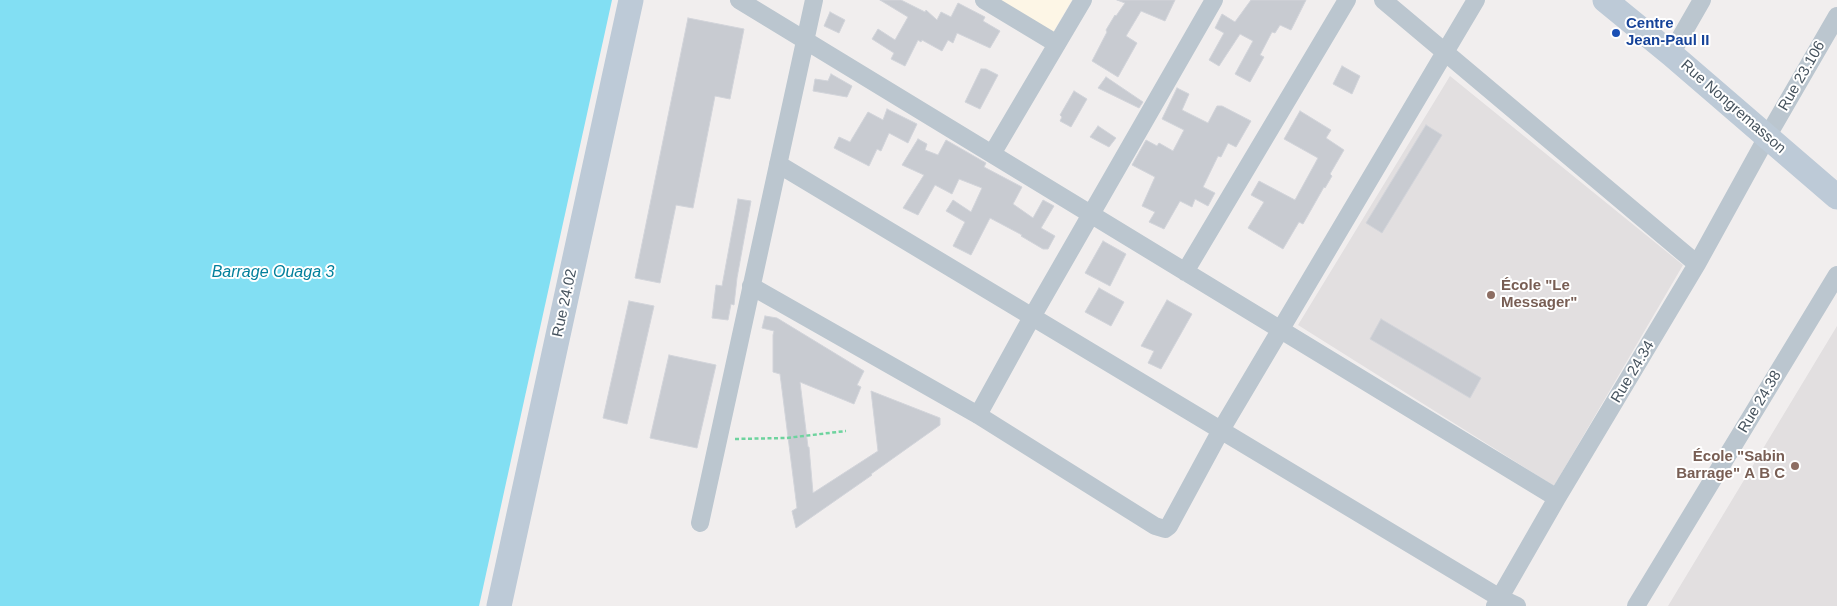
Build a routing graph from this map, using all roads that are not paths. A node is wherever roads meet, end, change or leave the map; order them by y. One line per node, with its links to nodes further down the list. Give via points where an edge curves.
1 (631, 0): 33 (street, Rue 24.02)
2 (739, 0): 13 (street)
3 (814, 0): 13 (street)
4 (984, 0): 14 (street)
5 (1083, 0): 14 (street)
6 (1214, 0): 21 (street)
7 (1347, 0): 23 (street)
8 (1383, 0): 15 (street)
9 (1476, 0): 15 (street)
10 (1605, 0): 16 (street, Rue Nongremasson)
11 (1702, 0): 16 (street)
12 (1837, 16): 17 (street, Rue 23.106)
13 (805, 41): 18 (street); 19 (street)
14 (1057, 44): 18 (street)
15 (1445, 52): 22 (street); 27 (street)
16 (1671, 54): 17 (street, Rue Nongremasson)
17 (1767, 137): 20 (street, Rue Nongremasson); 22 (street, Rue 24.34)
18 (992, 154): 21 (street)
19 (778, 164): 25 (street); 26 (street)
20 (1837, 197)
21 (1091, 214): 23 (street); 26 (street)
22 (1697, 264): 30 (street, Rue 24.34)
23 (1185, 272): 27 (street)
24 (1837, 275): 35 (street, Rue 24.38)
25 (752, 286): 28 (street); 31 (street)
26 (1032, 317): 28 (street); 29 (street)
27 (1280, 330): 29 (street); 30 (street)
28 (978, 415): 29 (street, via 1162,529 1169,526)
29 (1221, 430): 32 (street)
30 (1558, 498): 32 (street, Rue 24.34)
31 (700, 523)
32 (1498, 602): 34 (street)
33 (499, 606)
34 (1517, 606)
35 (1636, 606)

